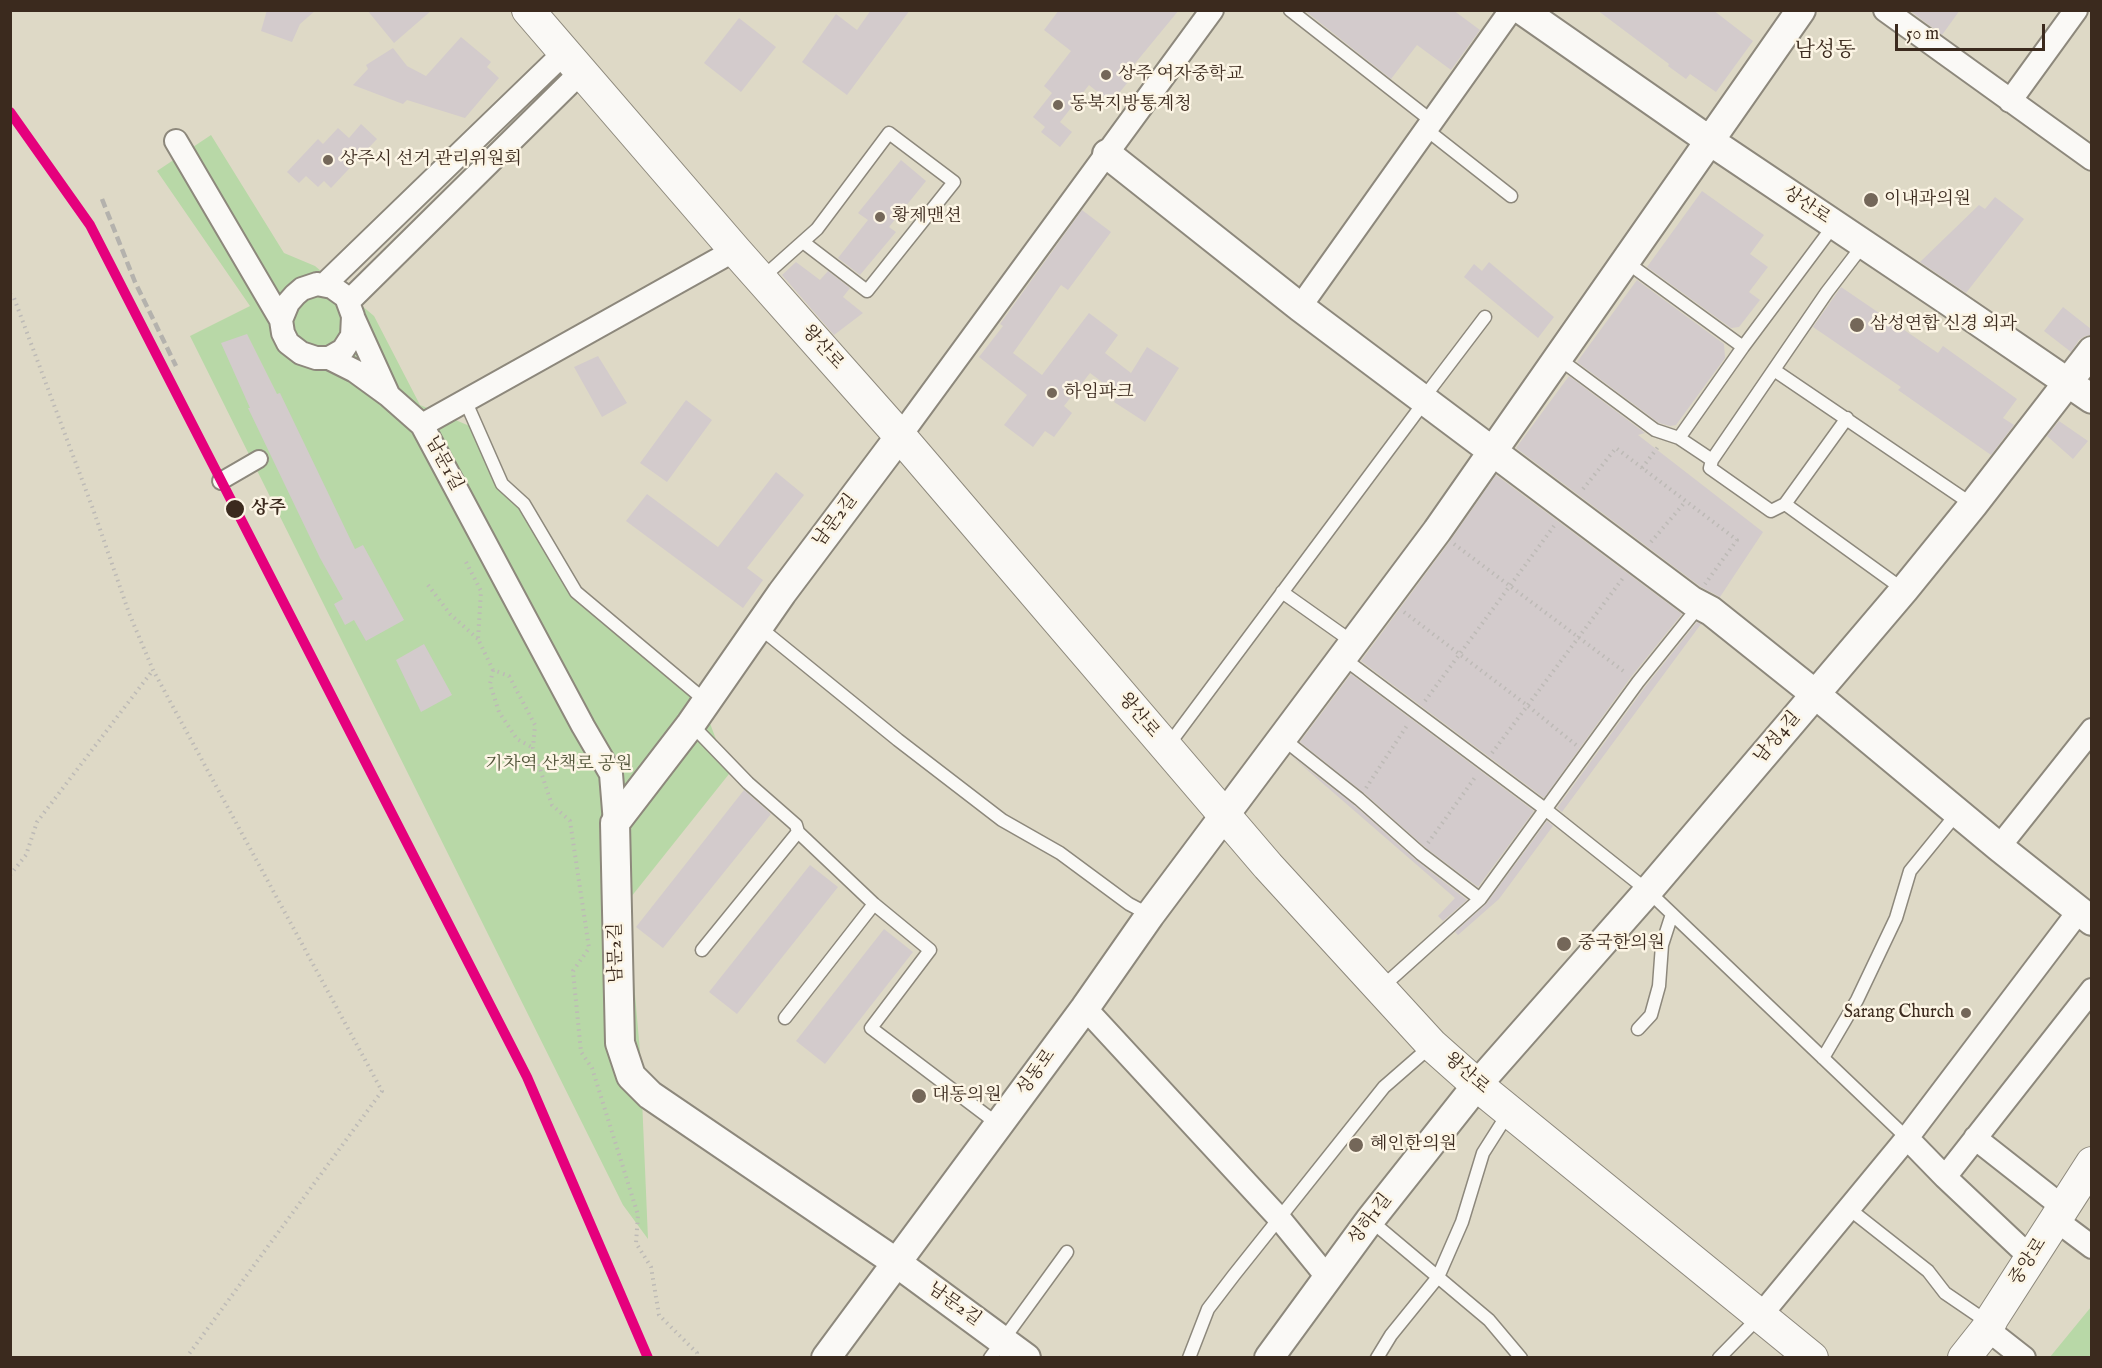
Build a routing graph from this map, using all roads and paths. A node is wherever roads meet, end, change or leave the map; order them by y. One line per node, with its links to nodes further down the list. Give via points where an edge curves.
1 (528, 10): 9 (main road, 왕산로)
2 (1212, 10): 14 (street)
3 (1290, 10): 11 (lane)
4 (1512, 10): 11 (street)
5 (1522, 10): 13 (street, 상산로)
6 (1801, 10): 13 (street, 성동로)
7 (1885, 10): 10 (street)
8 (2076, 10): 10 (street)
9 (573, 62): 20 (main road, 왕산로); 24 (street); 28 (street)
10 (2010, 101): 15 (street)
11 (1430, 126): 16 (lane); 27 (street)
12 (176, 141): 23 (street)
13 (1710, 141): 17 (street, 상산로); 21 (street, 성동로)
14 (1107, 154): 27 (street); 43 (street)
15 (2091, 159)
16 (1511, 195)
17 (1834, 225): 19 (street, 상산로); 31 (lane)
18 (804, 242): 18 (lane, via 889,133 954,182 867,291); 22 (lane)
19 (1863, 245): 35 (lane); 36 (street, 상산로)
20 (735, 250): 22 (main road, 왕산로); 39 (street, 남문1길)
21 (1625, 261): 31 (lane); 34 (street, 성동로)
22 (761, 279): 43 (main road, 왕산로)
23 (257, 280): 26 (street); 30 (street)
24 (324, 285): 26 (street, via 302,289); 28 (street, via 346,297)
25 (10, 294): 68 (path)
26 (295, 295): 30 (street)
27 (1300, 307): 40 (street)
28 (350, 309): 33 (street, via 352,336 343,350); 37 (street)
29 (1485, 317): 40 (lane)
30 (281, 320): 33 (street, via 288,343 301,353)
31 (1743, 347): 44 (lane)
32 (2091, 351): 36 (street, 남성4길)
33 (329, 358): 37 (street)
34 (1558, 358): 44 (lane, via 1655,430); 45 (street, 성동로)
35 (1774, 370): 41 (lane); 47 (lane)
36 (2068, 383): 38 (street, 상산로); 52 (street, 남성4길)
37 (388, 395): 42 (street)
38 (2091, 399)
39 (465, 400): 42 (street, 남문1길); 73 (lane, via 502,484 524,504 576,592)
40 (1424, 400): 45 (street); 60 (lane)
41 (1847, 418): 51 (lane); 52 (lane)
42 (422, 425): 81 (street, 남문1길)
43 (900, 436): 63 (street, 남문2길); 78 (main road, 왕산로)
44 (1674, 436): 47 (lane); 48 (path)
45 (1493, 452): 53 (street); 54 (street, 성동로)
46 (259, 459): 49 (street)
47 (1712, 460): 51 (lane, via 1710,468 1771,511)
48 (1642, 468): 50 (path); 53 (path, via 1616,448)
49 (221, 481)
50 (1686, 501): 55 (path); 62 (path, via 1737,540)
51 (1785, 504): 59 (lane)
52 (1973, 505): 59 (street, 남성4길)
53 (1567, 508): 55 (street); 58 (path)
54 (1437, 531): 58 (path); 61 (street, 성동로)
55 (1636, 560): 62 (street); 64 (path)
56 (466, 562): 65 (path, via 481,591)
57 (428, 585): 65 (path, via 450,614)
58 (1510, 585): 64 (path); 67 (path)
59 (1904, 590): 71 (street, 남성4길)
60 (1282, 592): 66 (lane); 78 (lane)
61 (1387, 599): 66 (street, 성동로); 67 (path)
62 (1696, 603): 70 (lane); 71 (street)
63 (759, 627): 73 (street, 남문2길); 97 (lane, via 1002,820 1060,853)
64 (1579, 637): 70 (path); 72 (path)
65 (478, 639): 69 (path)
66 (1349, 651): 74 (lane); 76 (street, 성동로)
67 (1460, 655): 72 (path); 74 (path)
68 (153, 670): 91 (path, via 37,822 26,855); 126 (path, via 382,1091)
69 (493, 670): 77 (path, via 490,684 499,712 517,740); 77 (path, via 509,676 535,725)
70 (1638, 682): 79 (lane)
71 (1815, 694): 85 (street); 92 (street, 남성4길)
72 (1528, 706): 79 (path); 80 (path)
73 (699, 713): 82 (street, 남문2길); 88 (lane, via 748,783 796,825)
74 (1415, 713): 80 (lane); 83 (path)
75 (2091, 730): 89 (street)
76 (1282, 738): 83 (lane); 86 (street, 성동로)
77 (533, 748): 127 (path, via 552,805 570,821 589,948 573,971 581,1052 592,1068 638,1215 636,1243 651,1267 659,1315 697,1353)
78 (1166, 749): 86 (main road, 왕산로)
79 (1585, 753): 84 (lane)
80 (1485, 763): 84 (lane); 90 (path)
81 (611, 774): 82 (street); 87 (street, 남문1길)
82 (645, 783): 87 (street, 남문2길)
83 (1359, 799): 90 (lane)
84 (1545, 809): 92 (lane); 93 (lane)
85 (1958, 813): 89 (street); 105 (lane, via 1910,871 1896,918 1857,1000)
86 (1225, 817): 97 (street, 성동로); 99 (main road, 왕산로)
87 (615, 823): 120 (street, 남문2길, via 620,1043 631,1076 650,1095)
88 (798, 832): 94 (lane); 98 (lane)
89 (1999, 847): 95 (street)
90 (1421, 854): 93 (lane)
91 (10, 875)
92 (1648, 891): 96 (lane); 106 (street, 남성4길)
93 (1480, 899): 99 (lane)
94 (874, 904): 102 (lane); 108 (lane, via 930,950 871,1028)
95 (2087, 912): 109 (street)
96 (1672, 914): 103 (lane, via 1662,945 1659,986 1651,1015); 105 (lane)
97 (1150, 915): 101 (street, 성동로)
98 (702, 950)
99 (1380, 988): 104 (main road, 왕산로)
100 (2091, 990): 110 (street)
101 (1085, 1008): 108 (street, 성동로); 115 (street)
102 (785, 1018)
103 (1638, 1029)
104 (1432, 1045): 106 (main road, 왕산로); 115 (lane, via 1384,1087)
105 (1823, 1058): 109 (lane)
106 (1477, 1085): 107 (main road, 왕산로); 116 (street, 성하1길)
107 (1509, 1111): 121 (lane, via 1483,1153 1462,1222); 123 (main road, 왕산로)
108 (999, 1125): 120 (street, 성동로)
109 (1907, 1137): 112 (street); 113 (street)
110 (1975, 1138): 112 (street); 114 (street)
111 (2091, 1164): 114 (main road, 중앙로)
112 (1945, 1177): 119 (street)
113 (1848, 1208): 123 (street); 124 (lane, via 1928,1271 1945,1293)
114 (2060, 1214): 117 (street); 119 (main road, 중앙로)
115 (1280, 1218): 122 (street); 130 (lane, via 1208,1310)
116 (1371, 1220): 121 (lane); 122 (street, 성하1길)
117 (2091, 1247)
118 (1067, 1252): 125 (lane)
119 (2031, 1258): 124 (main road, 중앙로)
120 (897, 1263): 125 (street, 남문2길); 128 (street, 성동로)
121 (1438, 1276): 132 (lane); 133 (lane, via 1489,1320)
122 (1328, 1278): 131 (street, 성하1길)
123 (1760, 1316): 134 (lane); 135 (main road, 왕산로)
124 (1988, 1326): 136 (main road, 중앙로); 137 (street)
125 (996, 1349): 129 (street, 남문2길)
126 (186, 1358)
127 (696, 1358)
128 (826, 1358)
129 (1026, 1358)
130 (1189, 1358)
131 (1269, 1358)
132 (1377, 1358)
133 (1521, 1358)
134 (1719, 1358)
135 (1812, 1358)
136 (1964, 1358)
137 (2024, 1358)

